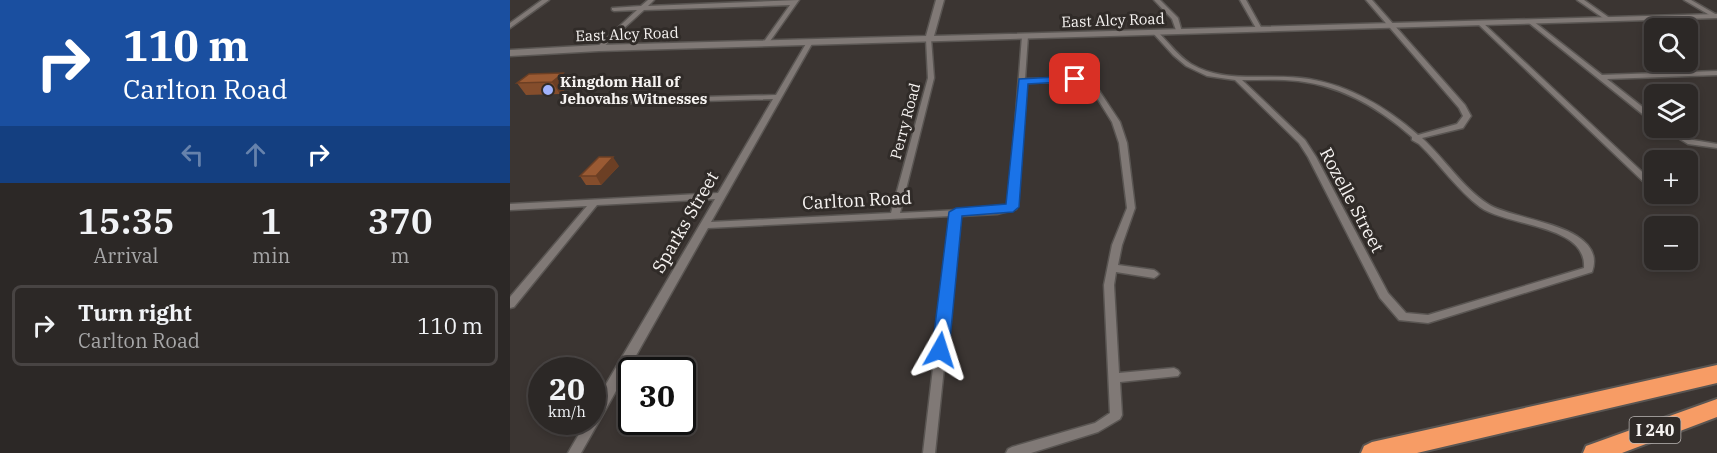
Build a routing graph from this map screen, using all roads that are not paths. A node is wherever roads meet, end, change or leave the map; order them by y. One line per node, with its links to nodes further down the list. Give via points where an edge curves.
1 (546, 0): 16 (street)
2 (651, 0): 10 (street)
3 (940, 0): 22 (street, Perry Road)
4 (1157, 0): 19 (street, via 1175,18)
5 (1243, 0): 18 (street)
6 (1369, 0): 17 (street)
7 (1580, 0): 13 (street)
8 (1687, 0): 12 (street)
9 (795, 2): 10 (street); 24 (street)
10 (643, 7): 11 (street); 25 (street)
11 (614, 9)
12 (1716, 16): 13 (street, East Alcy Road)
13 (1608, 19): 14 (street, East Alcy Road)
14 (1531, 22): 15 (street, East Alcy Road); 28 (street)
15 (1480, 23): 17 (street, East Alcy Road); 37 (street)
16 (510, 26)
17 (1391, 26): 18 (street, East Alcy Road); 34 (street, via 1467,116 1460,126)
18 (1258, 29): 19 (street, East Alcy Road)
19 (1179, 32): 20 (street, East Alcy Road)
20 (1156, 33): 21 (street, East Alcy Road); 29 (street, via 1188,64 1221,78)
21 (1025, 36): 22 (street, East Alcy Road); 30 (street)
22 (929, 39): 23 (street, East Alcy Road); 42 (street, Perry Road, via 931,78)
23 (810, 42): 24 (street, East Alcy Road); 31 (street, Sparks Street)
24 (766, 43): 25 (street, East Alcy Road)
25 (599, 48): 26 (street, East Alcy Road)
26 (510, 53)
27 (1717, 73): 28 (street)
28 (1600, 77): 33 (street)
29 (1238, 80): 34 (street, via 1276,78 1334,87 1375,106); 34 (street, Rozelle Street, via 1302,142 1384,296 1403,317 1428,319 1589,270 1589,256 1577,240 1554,229 1495,213)
30 (1023, 81): 41 (street, Carlton Road, via 1013,207); 44 (street, via 1085,79 1116,122 1128,171 1131,208)
31 (777, 97): 32 (street); 38 (street, Sparks Street)
32 (596, 102)
33 (1644, 111)
34 (1415, 138)
35 (1684, 138): 36 (street)
36 (1717, 146)
37 (1644, 178)
38 (721, 196): 39 (street); 43 (street, Sparks Street)
39 (592, 204): 40 (street); 46 (street)
40 (510, 207)
41 (956, 212): 42 (street, Carlton Road); 54 (street)
42 (895, 214): 43 (street, Carlton Road)
43 (704, 225): 50 (street, Sparks Street)
44 (1113, 268): 45 (street); 49 (street, via 1109,285)
45 (1154, 274)
46 (510, 304)
47 (1174, 374): 49 (street)
48 (1717, 374): 56 (highway)
49 (1114, 378): 55 (street, via 1116,415 1098,427)
50 (606, 396)
51 (1717, 408): 57 (highway, I 240)
52 (584, 435): 53 (street, Sparks Street)
53 (574, 453)
54 (929, 453)
55 (1012, 453)
56 (1372, 453)
57 (1594, 453)

